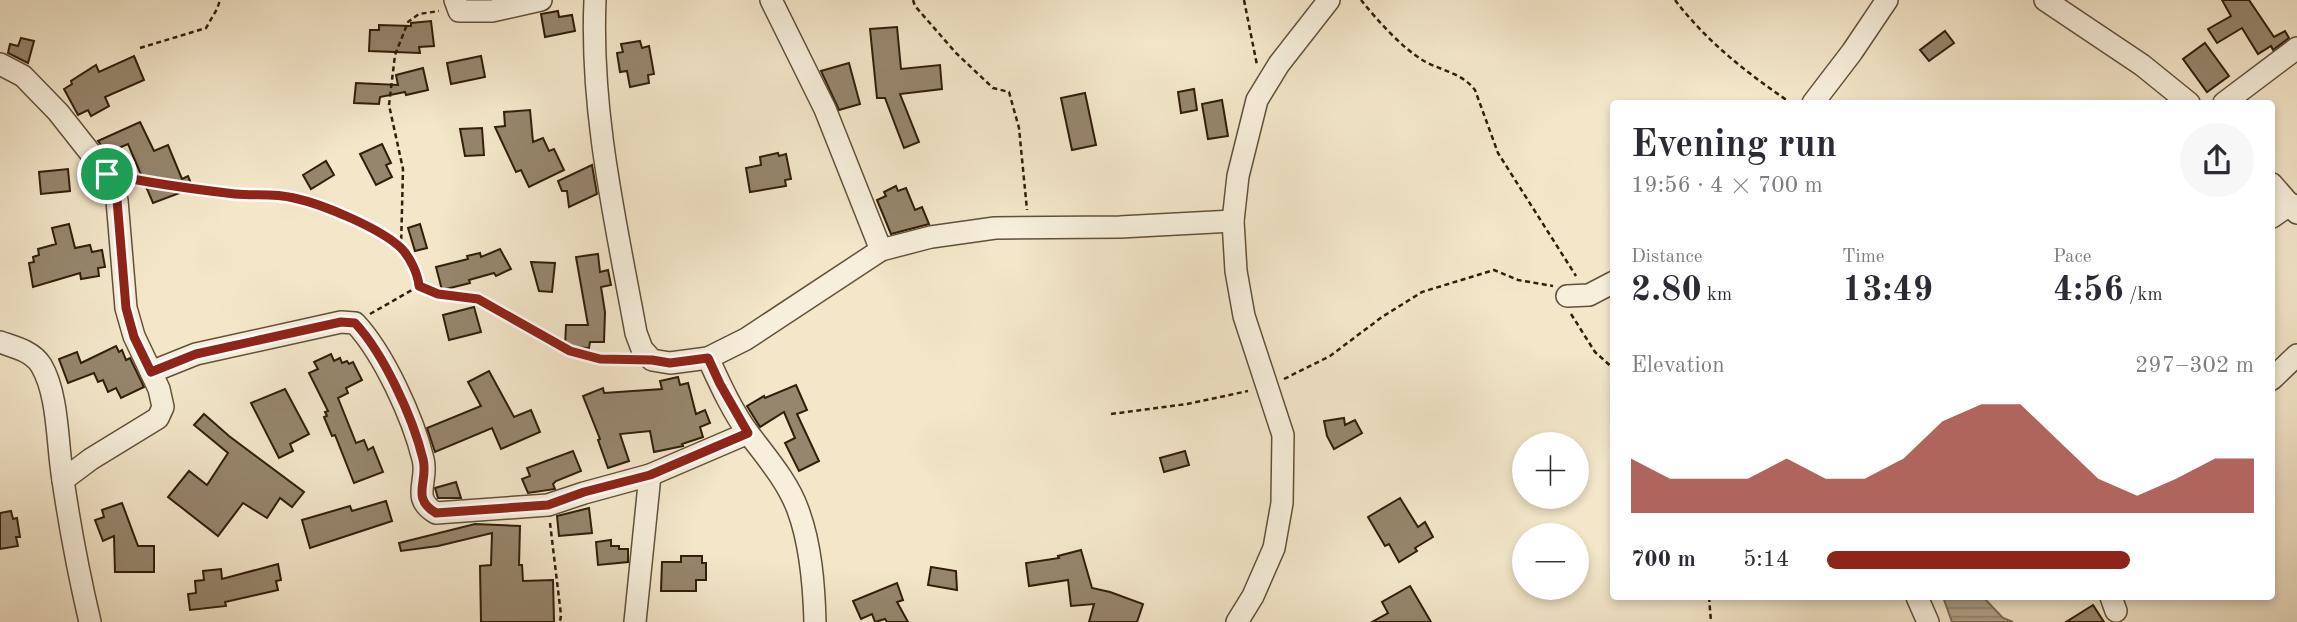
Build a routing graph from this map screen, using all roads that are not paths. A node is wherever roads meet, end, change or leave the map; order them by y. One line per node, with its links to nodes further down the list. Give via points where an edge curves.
1 (541, 0): 7 (street, via 484,12 460,11)
2 (595, 0): 22 (street, via 604,159 636,333 652,360 670,363)
3 (771, 0): 17 (street, via 825,109)
4 (1329, 0): 16 (street, via 1257,100 1238,176)
5 (1887, 0): 10 (street)
6 (2045, 0): 11 (street)
7 (455, 4)
8 (2297, 48): 12 (street)
9 (0, 64): 23 (street, via 32,85 107,174 117,200 126,308)
10 (1815, 100)
11 (2185, 100)
12 (2228, 100)
13 (2275, 187): 14 (street)
14 (2294, 208): 15 (street)
15 (2275, 216)
16 (1233, 221): 17 (street, via 995,228); 32 (street, via 1244,316 1283,435 1282,503 1274,548)
17 (881, 250): 22 (street, via 746,339)
18 (1610, 284): 19 (street, via 1589,295)
19 (1567, 296)
20 (0, 342): 27 (street, via 23,350 39,362 47,377)
21 (2297, 355): 24 (street)
22 (708, 358): 25 (street)
23 (151, 372): 26 (street, via 196,354 341,322 355,323 381,359 421,450 425,467 421,497 436,513 548,505); 27 (street, via 163,408 158,418)
24 (2275, 376)
25 (748, 433): 26 (street); 31 (street, via 798,509 808,547)
26 (650, 475): 30 (street)
27 (63, 480): 29 (street)
28 (1918, 600): 33 (street)
29 (90, 622)
30 (635, 622)
31 (815, 622)
32 (1237, 622)
33 (1928, 622)

